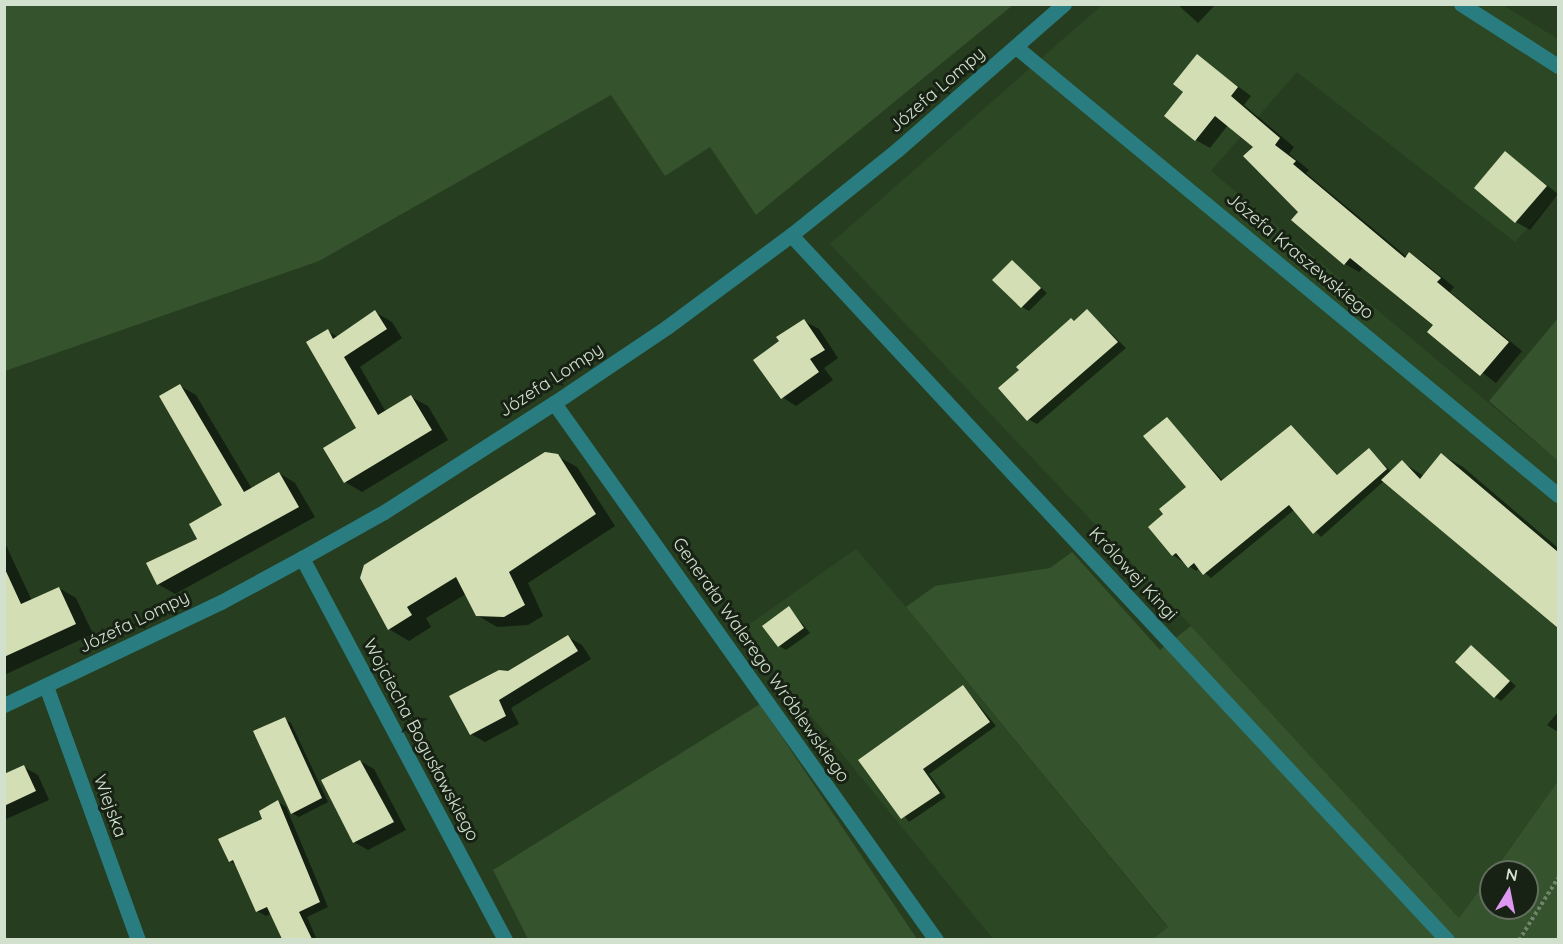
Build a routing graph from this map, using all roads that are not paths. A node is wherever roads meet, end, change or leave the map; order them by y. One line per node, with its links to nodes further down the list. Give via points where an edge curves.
1 (1064, 4): 3 (street, Józefa Lompy)
2 (1461, 4): 4 (street)
3 (1016, 47): 5 (street, Józefa Lompy); 7 (street, Józefa Kraszewskiego)
4 (1558, 66)
5 (791, 235): 6 (street, Józefa Lompy, via 667,327); 14 (street, Królowej Kingi)
6 (554, 402): 8 (street, Józefa Lompy, via 384,512); 13 (street, Generała Walerego Wróblewskiego)
7 (1558, 495)
8 (302, 558): 9 (street, Józefa Lompy); 12 (street, Wojciecha Bogusławskiego)
9 (46, 686): 10 (street, Józefa Lompy); 11 (street, Wiejska)
10 (4, 705)
11 (138, 939)
12 (505, 939)
13 (936, 939)
14 (1447, 939)

